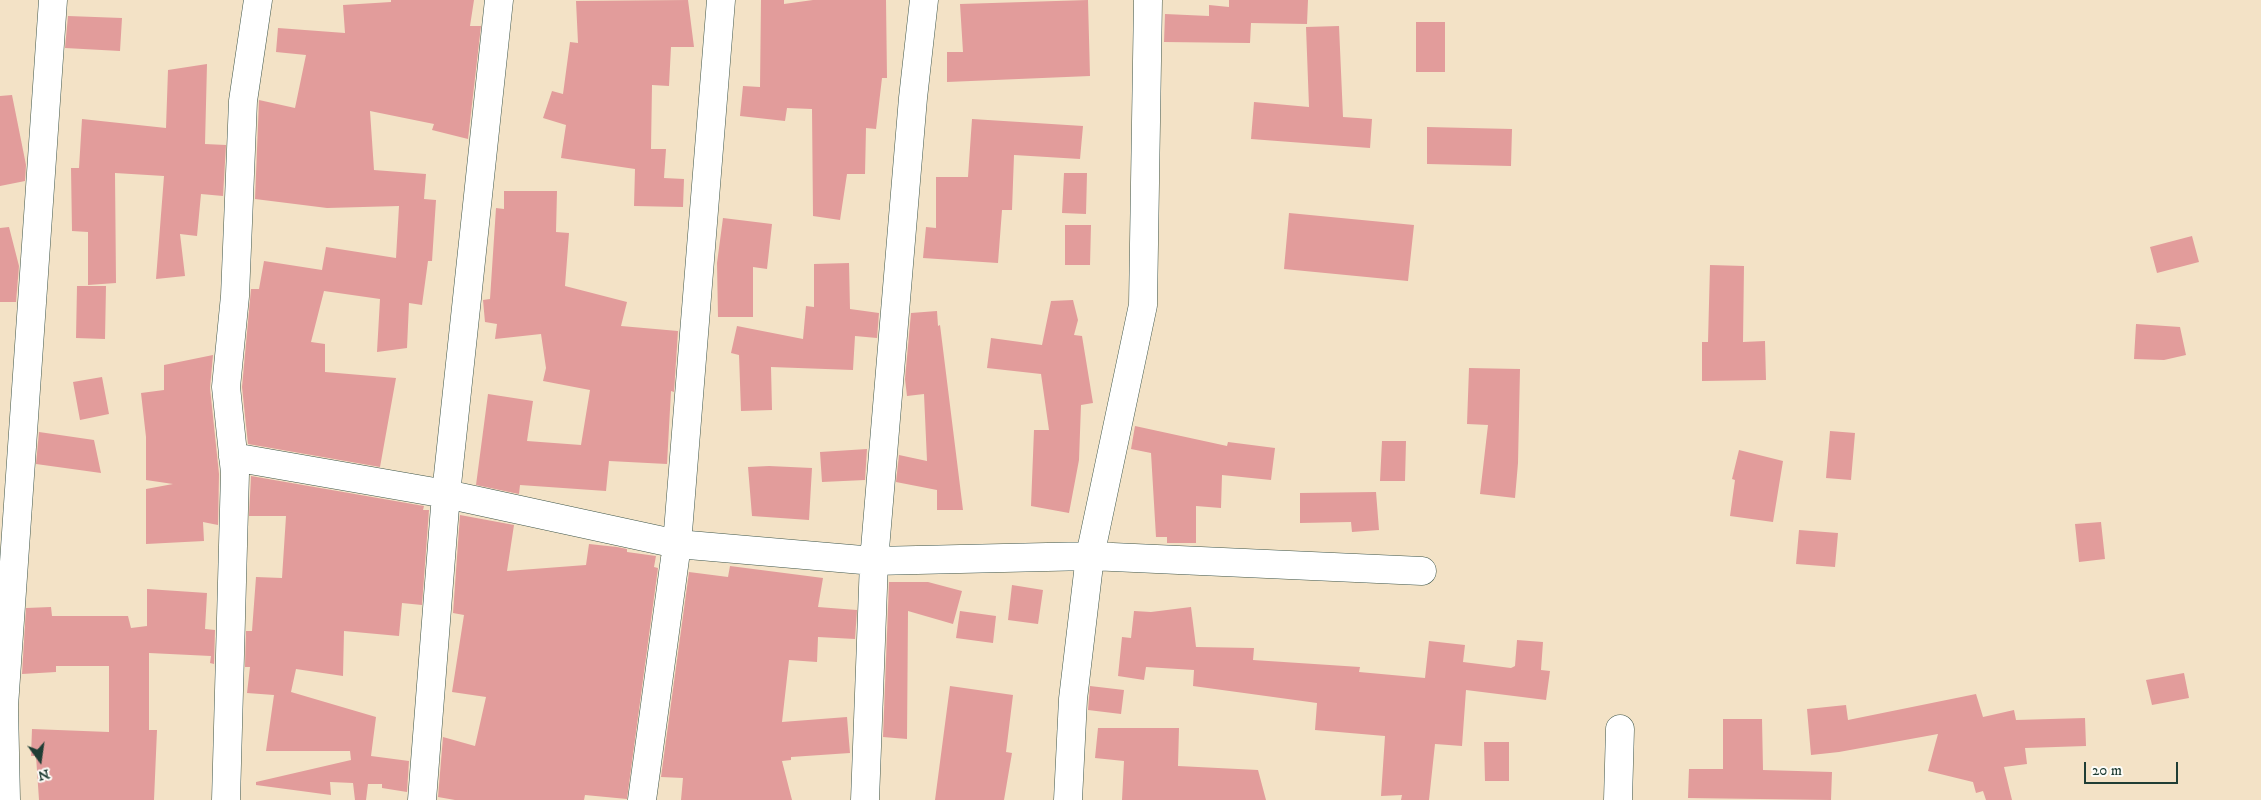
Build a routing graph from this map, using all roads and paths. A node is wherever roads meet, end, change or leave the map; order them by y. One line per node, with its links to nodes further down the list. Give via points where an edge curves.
1 (53, 0): 8 (street)
2 (258, 0): 7 (street, via 243,101 235,296 226,387)
3 (499, 0): 9 (street)
4 (721, 0): 10 (street)
5 (924, 0): 12 (street)
6 (1148, 0): 11 (street, via 1143,305)
7 (233, 457): 9 (street); 16 (street)
8 (9, 476): 15 (street, via 4,706)
9 (446, 494): 10 (street); 17 (street)
10 (677, 544): 12 (street); 18 (street)
11 (1090, 556): 12 (street); 13 (street); 20 (street, via 1073,699)
12 (874, 561): 19 (street)
13 (1422, 571)
14 (1620, 729): 21 (street)
15 (6, 800)
16 (226, 800)
17 (422, 800)
18 (642, 800)
19 (865, 800)
20 (1068, 800)
21 (1618, 800)

